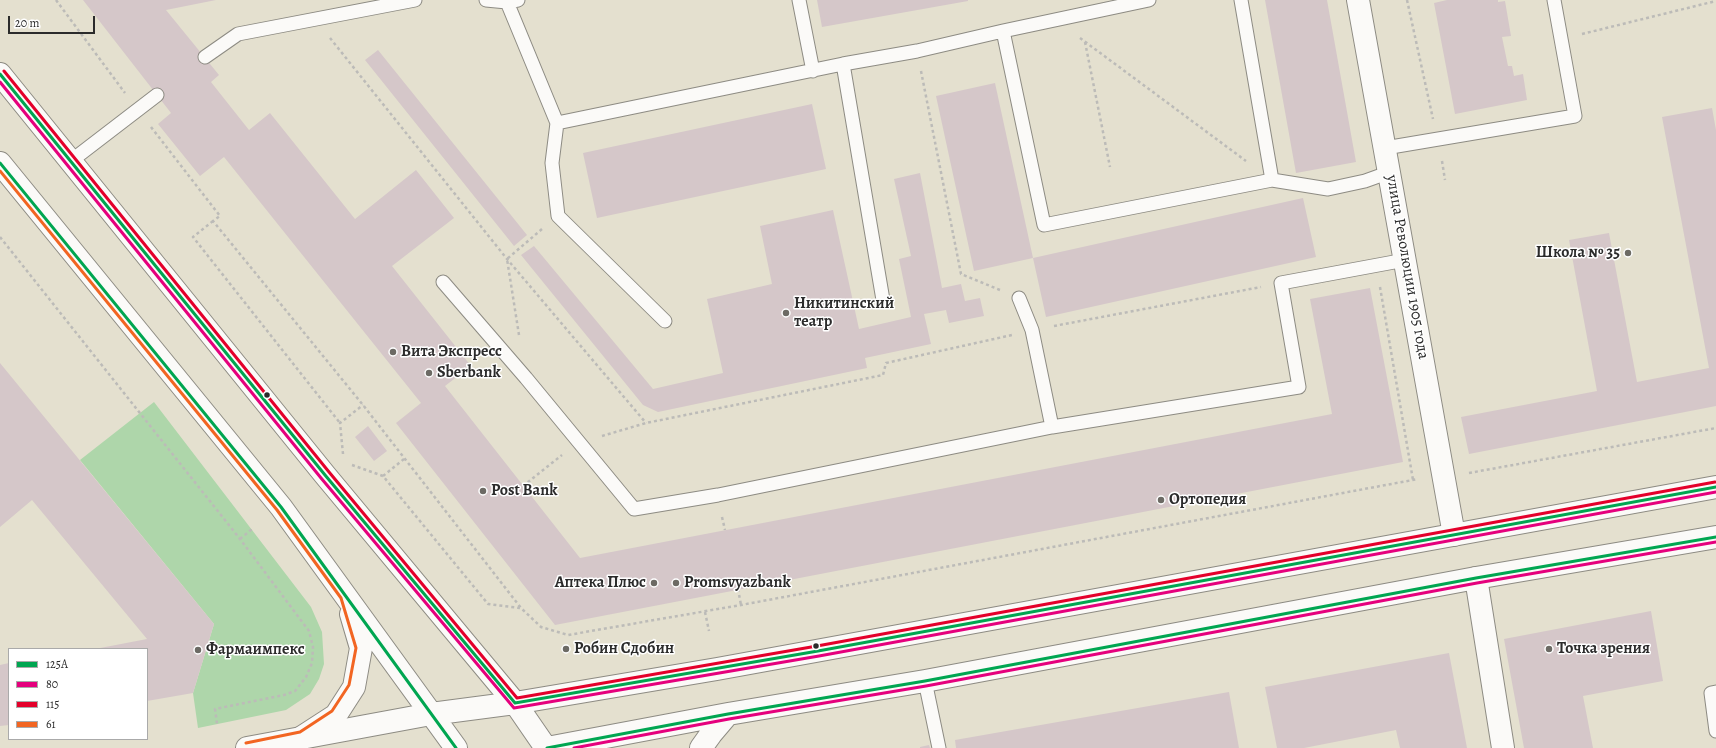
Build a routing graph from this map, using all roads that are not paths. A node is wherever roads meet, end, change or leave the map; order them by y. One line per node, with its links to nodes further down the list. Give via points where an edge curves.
1 (415, 0): 10 (lane, via 238,34)
2 (486, 0): 8 (lane)
3 (799, 0): 12 (lane)
4 (1149, 0): 9 (lane)
5 (1241, 0): 20 (lane)
6 (1358, 0): 16 (main road, улица Революции 1905 года)
7 (1554, 0): 16 (lane, via 1575,116)
8 (512, 1): 15 (lane)
9 (1003, 31): 11 (lane, via 917,51); 20 (lane, via 1044,225)
10 (205, 57)
11 (843, 64): 12 (lane); 24 (lane)
12 (813, 71): 15 (lane)
13 (0, 74): 17 (main road)
14 (157, 96): 17 (lane)
15 (557, 123): 25 (lane, via 552,163 558,216)
16 (1385, 148): 19 (main road, улица Революции 1905 года)
17 (71, 161): 34 (main road, via 325,475)
18 (0, 163): 31 (main road, via 281,508)
19 (1390, 172): 20 (lane, via 1365,181 1328,189); 21 (main road, улица Революции 1905 года)
20 (1272, 180)
21 (1405, 260): 26 (lane, via 1281,283 1299,387); 28 (main road, улица Революции 1905 года)
22 (443, 282): 26 (lane, via 634,509 718,495)
23 (1019, 298): 26 (lane, via 1032,330)
24 (883, 300)
25 (665, 321)
26 (1052, 427)
27 (1716, 487): 28 (main road)
28 (1454, 534): 34 (main road)
29 (1716, 537): 30 (main road)
30 (1476, 578): 32 (main road); 44 (main road)
31 (346, 596): 35 (main road); 38 (main road, via 361,648 354,687 336,715)
32 (925, 681): 36 (main road); 43 (lane)
33 (1716, 692): 37 (lane, via 1711,693)
34 (515, 703): 35 (main road); 41 (main road)
35 (431, 714): 38 (main road); 40 (main road)
36 (728, 714): 41 (main road); 42 (main road)
37 (1716, 731)
38 (302, 737): 39 (main road)
39 (247, 748)
40 (456, 748)
41 (547, 748)
42 (701, 748)
43 (939, 748)
44 (1503, 748)

